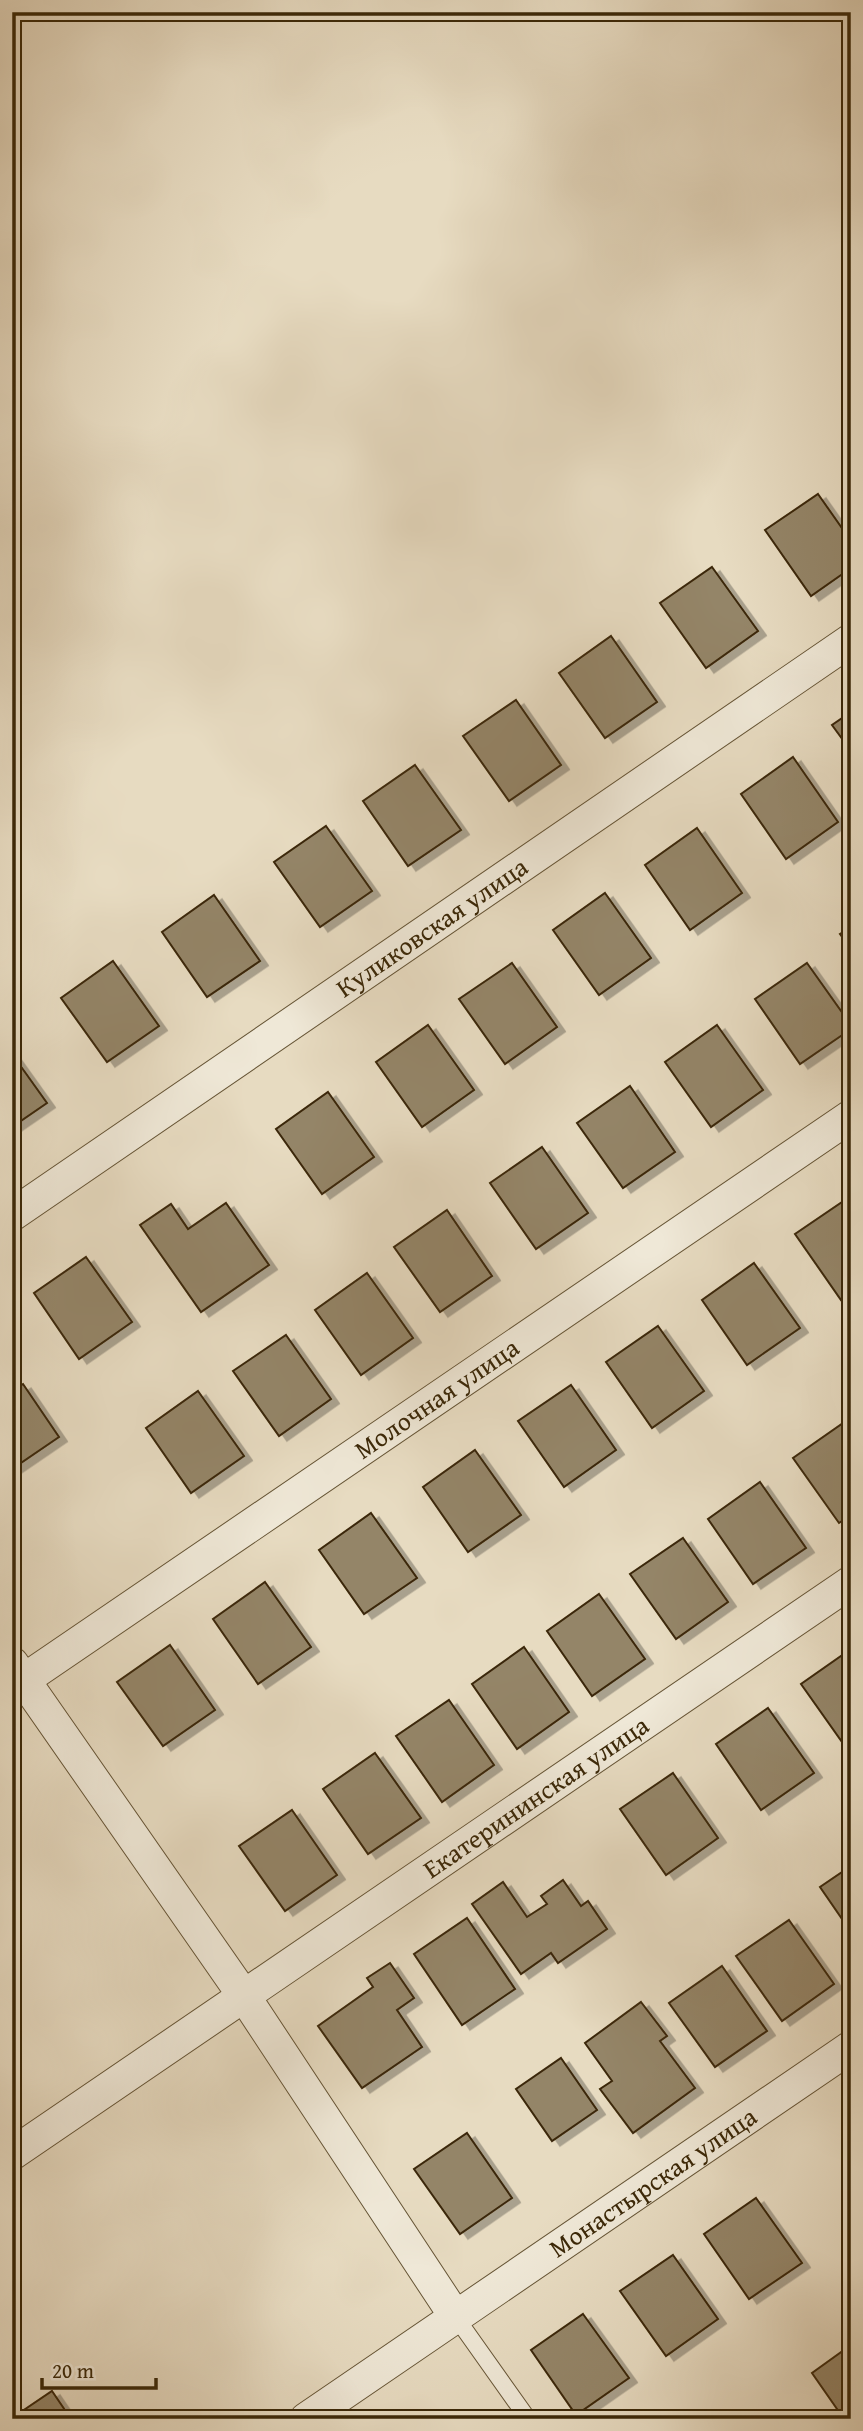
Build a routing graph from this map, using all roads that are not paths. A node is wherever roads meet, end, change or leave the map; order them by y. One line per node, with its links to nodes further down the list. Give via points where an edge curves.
1 (851, 640): 3 (street, Куликовская улица)
2 (851, 1116): 5 (street, Молочная улица)
3 (12, 1215)
4 (851, 1582): 6 (street, Екатерининская улица)
5 (16, 1677): 6 (street)
6 (232, 2004): 8 (street, Екатерининская улица); 9 (street)
7 (851, 2048): 9 (street, Монастырская улица)
8 (12, 2154)
9 (455, 2316): 10 (street, Монастырская улица); 11 (lane)
10 (306, 2419)
11 (528, 2419)

